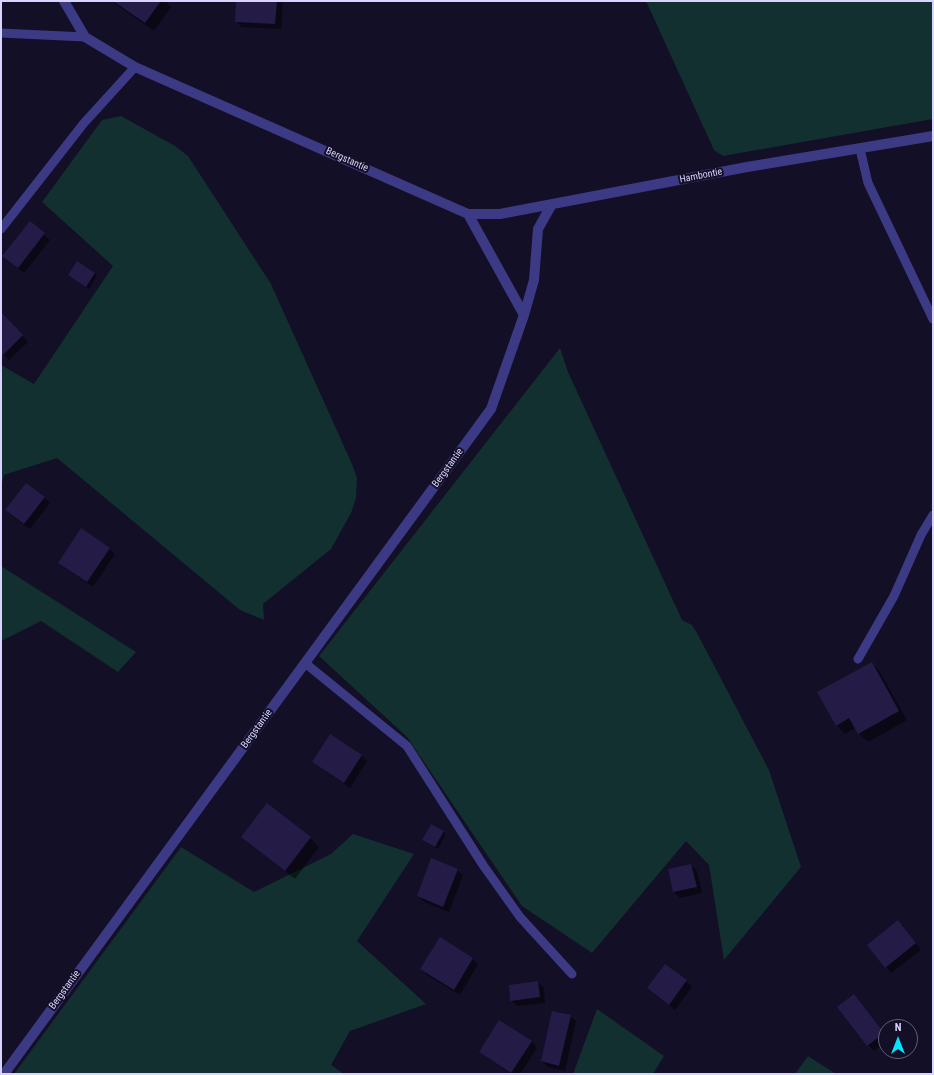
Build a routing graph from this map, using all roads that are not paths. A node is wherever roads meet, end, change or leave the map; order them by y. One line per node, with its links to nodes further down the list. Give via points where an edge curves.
1 (64, 1): 3 (street, Bergstantie)
2 (1, 33): 3 (lane)
3 (85, 37): 4 (street, Bergstantie)
4 (135, 67): 8 (street, Bergstantie); 9 (lane, via 84,123)
5 (933, 136): 6 (street, Hambontie)
6 (860, 149): 7 (street, Hambontie, via 747,167); 11 (lane, via 868,184)
7 (552, 204): 8 (street, Hambontie, via 500,214); 10 (street, Bergstantie, via 538,229 534,280)
8 (468, 214): 10 (street)
9 (1, 229)
10 (524, 315): 14 (street, Bergstantie, via 491,409)
11 (933, 319)
12 (933, 515): 13 (lane, via 921,535 894,596)
13 (858, 659)
14 (305, 663): 15 (lane, via 407,746 483,865 520,917); 16 (street, Bergstantie)
15 (572, 974)
16 (4, 1074)

